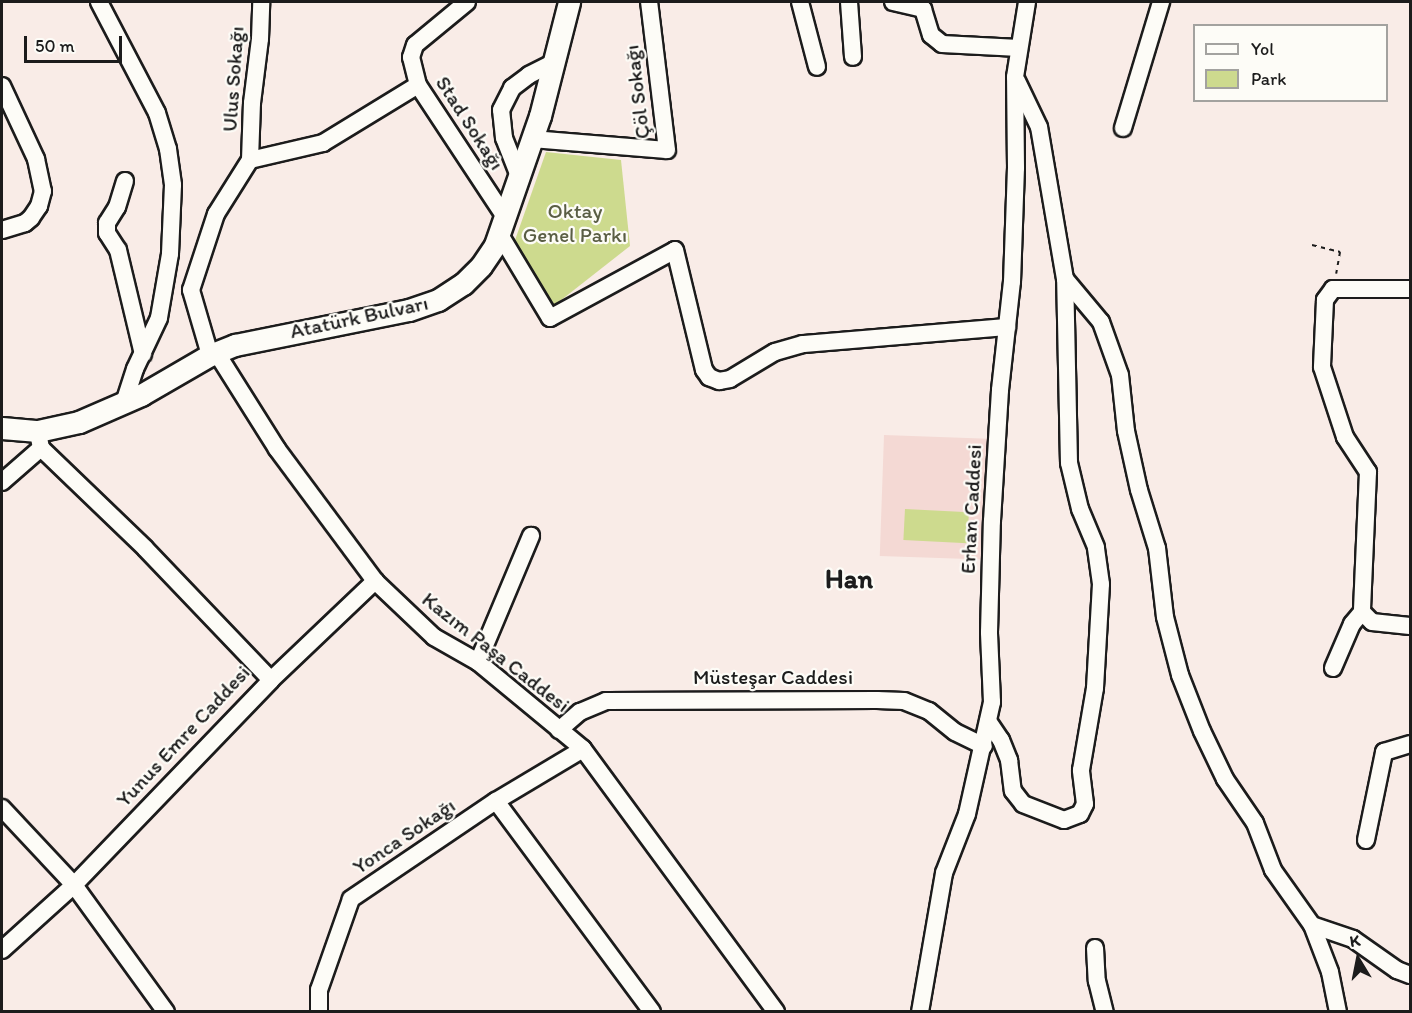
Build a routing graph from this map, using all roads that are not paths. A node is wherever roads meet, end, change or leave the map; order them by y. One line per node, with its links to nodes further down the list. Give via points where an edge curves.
1 (99, 2): 29 (street, via 150,96 171,167 173,221 166,286 159,318)
2 (261, 2): 20 (street, Ulus Sokağı)
3 (467, 2): 16 (street, Stad Sokağı, via 412,49)
4 (569, 2): 13 (main road, Atatürk Bulvarı)
5 (650, 2): 19 (street, Çöl Sokağı, via 667,150)
6 (800, 2): 14 (street)
7 (849, 2): 12 (street)
8 (893, 2): 11 (street, via 923,9 931,35 942,44)
9 (1027, 2): 11 (street, Erhan Caddesi)
10 (1161, 2): 18 (street)
11 (1019, 48): 15 (street, Erhan Caddesi)
12 (853, 57)
13 (555, 62): 19 (main road, Atatürk Bulvarı); 21 (street, via 512,88 501,111 504,138)
14 (817, 67)
15 (1015, 77): 25 (street, via 1039,128); 27 (street, Erhan Caddesi, via 1012,282)
16 (418, 85): 20 (street, via 323,143); 23 (street, Stad Sokağı)
17 (2, 86): 24 (street, via 36,159 43,191 31,218)
18 (1123, 128)
19 (532, 139): 21 (main road, Atatürk Bulvarı)
20 (250, 160): 28 (street, Kazım Paşa Caddesi, via 216,214 191,290)
21 (519, 176): 23 (main road, Atatürk Bulvarı)
22 (125, 181): 29 (street, via 107,223 107,233 118,250)
23 (502, 225): 27 (street, Stad Sokağı, via 550,318 675,250 704,370 719,381 730,379 775,352 803,344); 28 (main road, Atatürk Bulvarı, via 495,245 476,271 438,300 387,315 248,341)
24 (2, 230)
25 (1065, 279): 41 (street, via 1069,463 1080,509 1096,547 1101,584 1095,688 1082,770 1085,804 1080,814 1064,820 1023,804 1013,791 1009,760 1001,740); 50 (street, via 1101,322 1120,375 1126,431 1157,548 1165,617 1180,675 1225,779 1255,823 1274,870)
26 (1410, 289): 36 (street, via 1333,289 1325,300 1322,367 1345,437 1363,460 1370,484)
27 (1007, 327): 41 (street, Erhan Caddesi, via 992,521 992,702)
28 (213, 353): 30 (main road, Atatürk Bulvarı); 35 (street, Kazım Paşa Caddesi, via 277,449)
29 (143, 354): 30 (street)
30 (124, 403): 32 (main road, Atatürk Bulvarı)
31 (2, 428): 32 (main road, Atatürk Bulvarı)
32 (39, 439): 33 (street); 40 (street, Yunus Emre Caddesi)
33 (2, 482)
34 (531, 537): 38 (street)
35 (375, 581): 38 (street, Kazım Paşa Caddesi, via 434,637); 40 (street)
36 (1362, 612): 37 (street, via 1372,622); 39 (street, via 1352,624)
37 (1410, 626)
38 (478, 662): 42 (street, Kazım Paşa Caddesi)
39 (1333, 668)
40 (271, 680): 49 (street, Yunus Emre Caddesi)
41 (988, 722): 44 (street, Erhan Caddesi)
42 (559, 730): 44 (street, Müsteşar Caddesi, via 580,712 606,701 904,701 929,711 955,732); 45 (street, Kazım Paşa Caddesi)
43 (1410, 744): 48 (street, via 1384,752)
44 (984, 746): 58 (street, Erhan Caddesi, via 968,813 944,873)
45 (582, 749): 46 (street, Yonca Sokağı); 57 (street, Kazım Paşa Caddesi)
46 (496, 801): 55 (street, Yonca Sokağı, via 351,899 319,990); 56 (street)
47 (2, 808): 49 (street)
48 (1366, 840)
49 (74, 885): 52 (street, Yunus Emre Caddesi); 54 (street)
50 (1312, 925): 53 (street, via 1353,939); 60 (street, via 1330,972)
51 (1095, 948): 59 (street, via 1097,981)
52 (2, 950)
53 (1410, 975)
54 (164, 1011)
55 (319, 1011)
56 (652, 1011)
57 (776, 1011)
58 (920, 1011)
59 (1105, 1011)
60 (1338, 1011)

